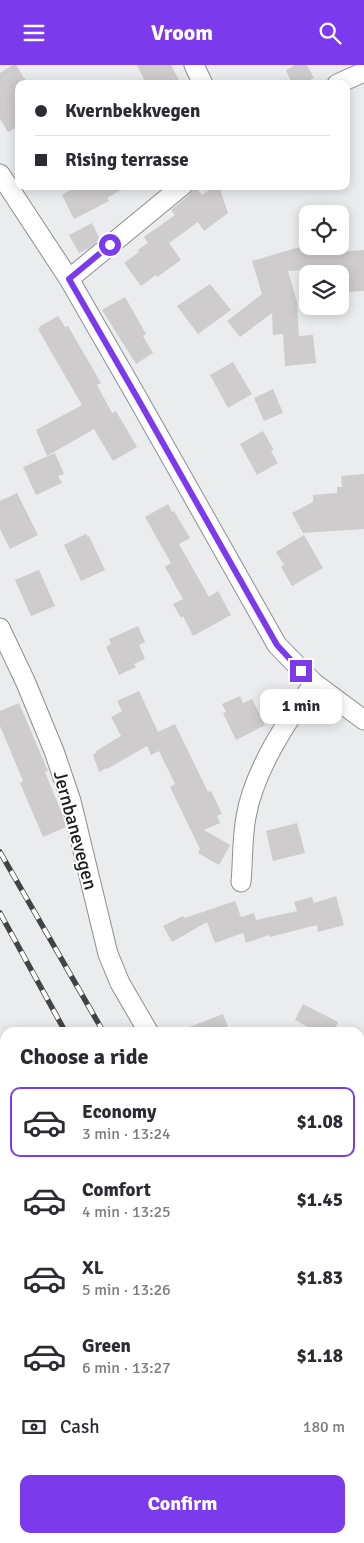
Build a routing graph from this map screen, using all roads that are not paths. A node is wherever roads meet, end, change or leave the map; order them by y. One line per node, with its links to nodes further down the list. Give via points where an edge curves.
1 (194, 65): 3 (street)
2 (364, 72): 4 (street)
3 (201, 80)
4 (346, 80)
5 (0, 174): 7 (street)
6 (177, 190): 7 (street)
7 (69, 279): 9 (street, via 277,645)
8 (0, 628): 12 (street, Jernbanevegen, via 54,751 71,801 108,954 120,983)
9 (314, 683): 10 (street); 11 (street, via 283,728 257,782 246,816)
10 (364, 720)
11 (241, 882)
12 (146, 1027)

